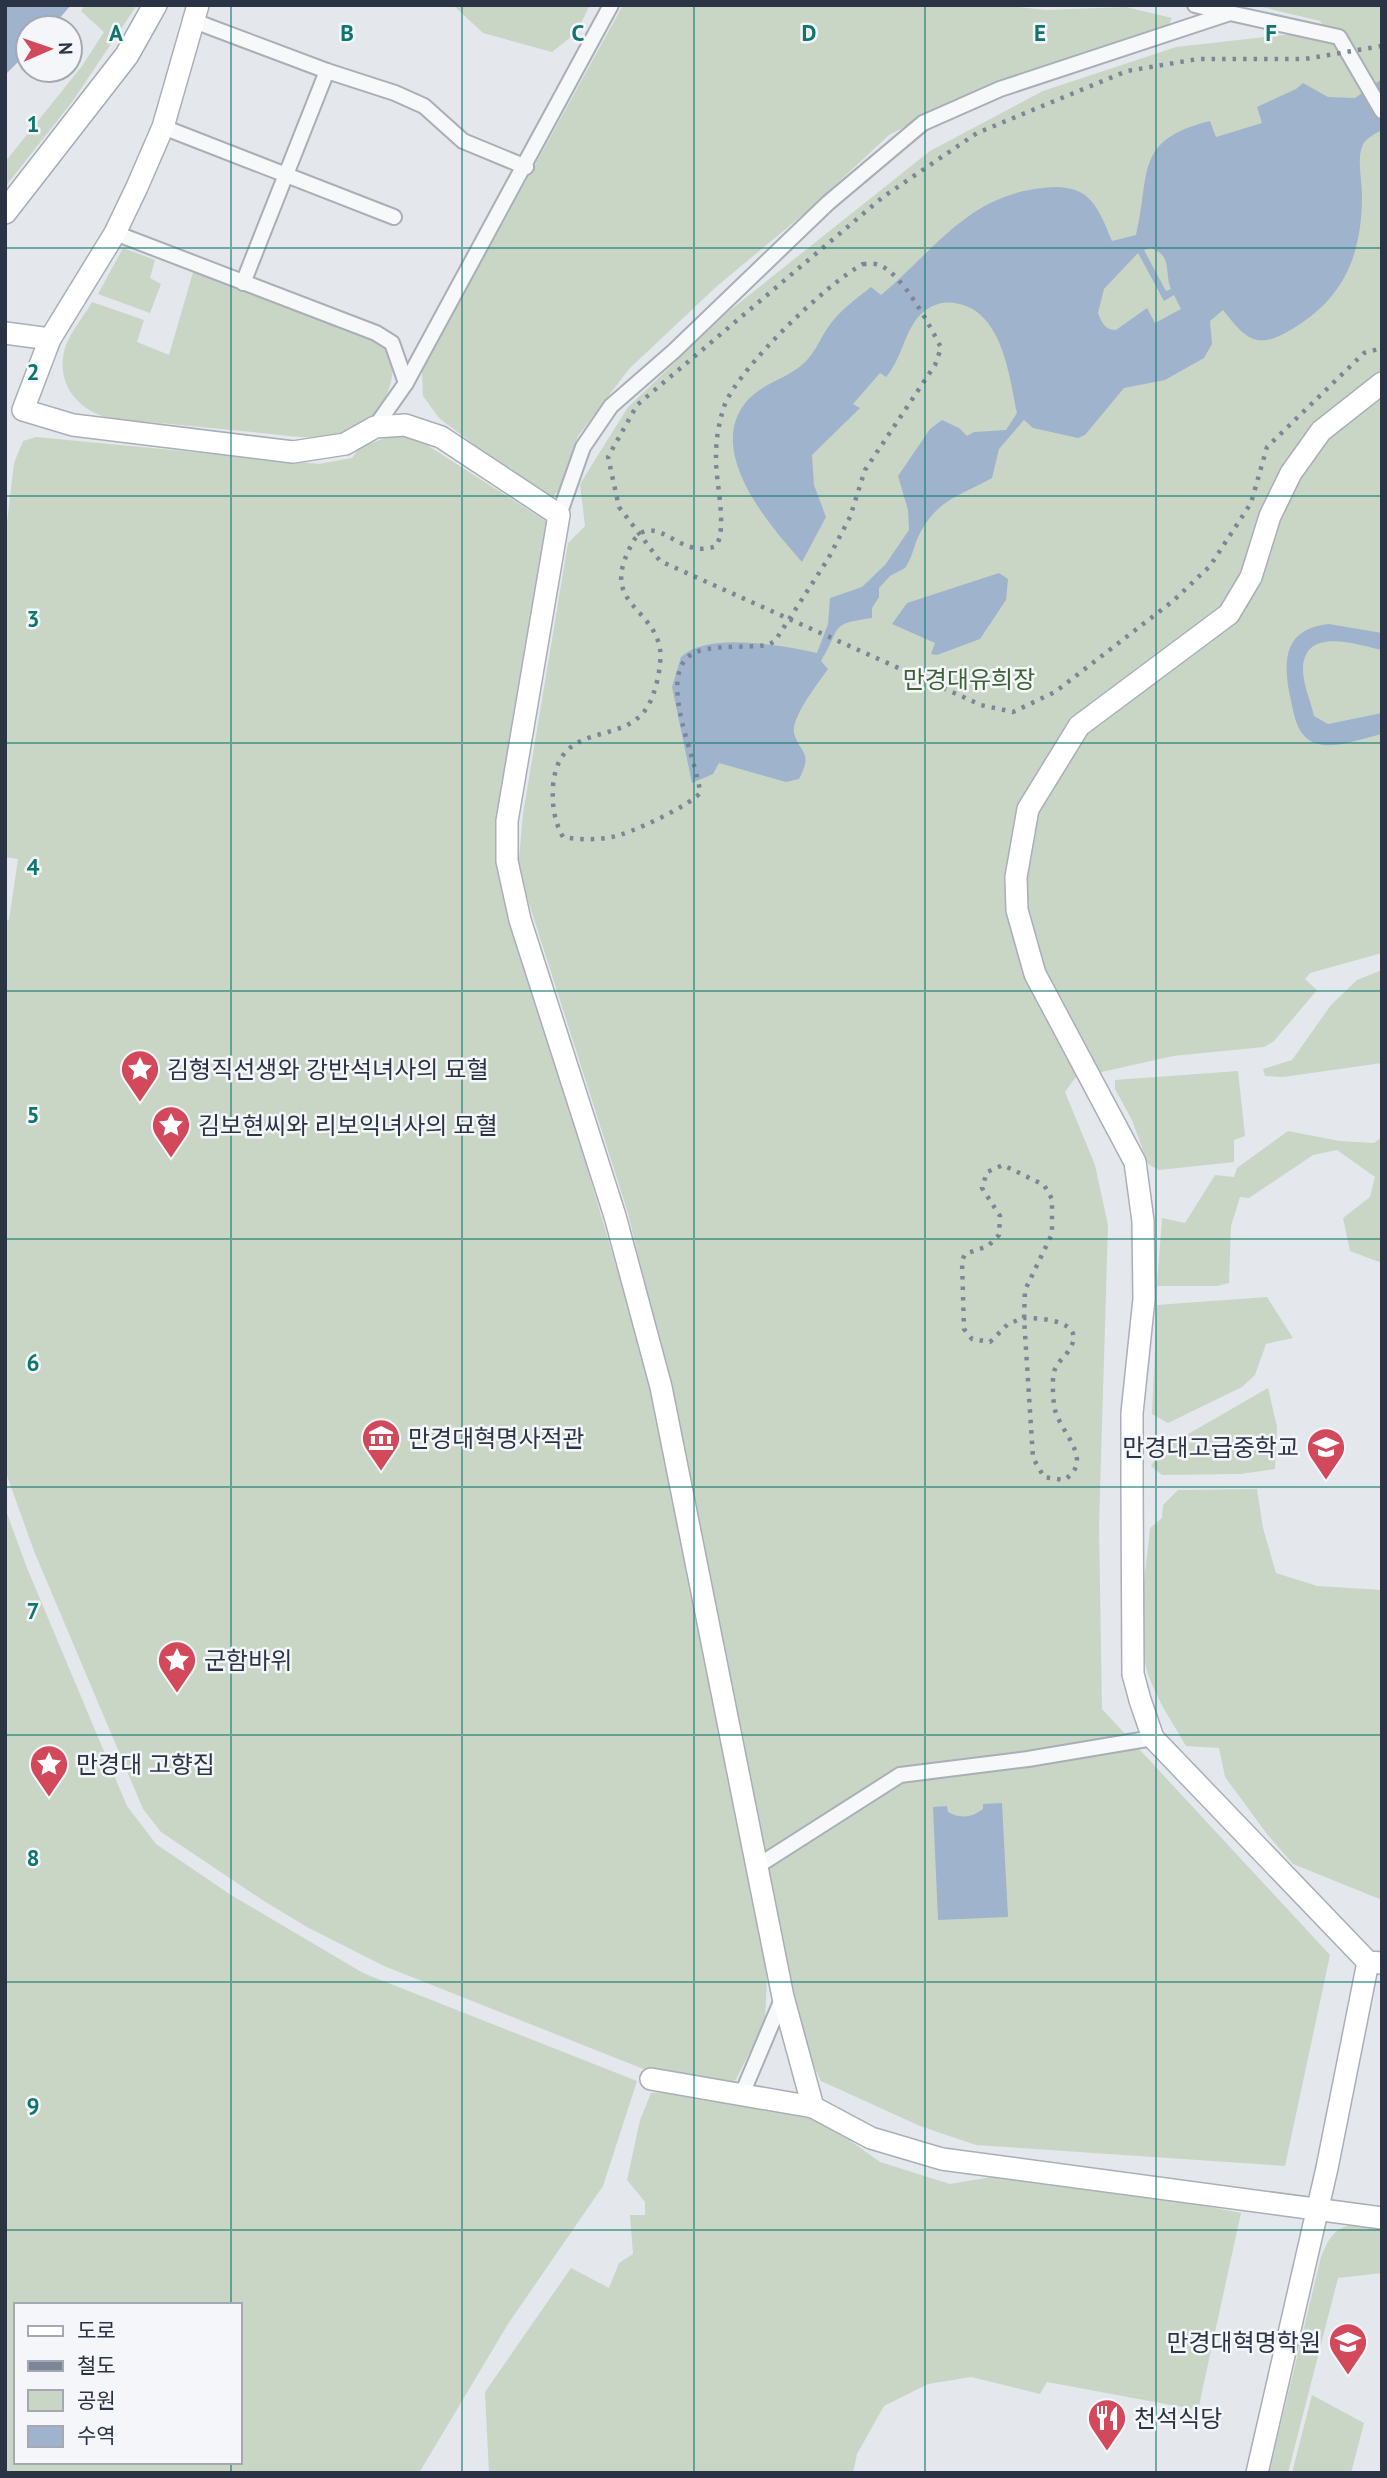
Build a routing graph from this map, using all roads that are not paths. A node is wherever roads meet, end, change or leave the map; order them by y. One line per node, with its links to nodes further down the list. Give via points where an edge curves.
1 (155, 5): 11 (main road, via 127,55)
2 (611, 5): 9 (street)
3 (1195, 5): 5 (street)
4 (196, 13): 6 (street); 8 (main road)
5 (1230, 13): 7 (street, via 1339,37); 20 (street, via 1000,89 923,123 828,203 611,406 583,447)
6 (327, 71): 9 (street, via 424,106 463,141); 10 (street)
7 (1382, 111)
8 (163, 127): 10 (street); 13 (main road)
9 (526, 167): 17 (street)
10 (285, 175): 12 (street); 14 (street)
11 (5, 212)
12 (394, 217)
13 (115, 233): 14 (street); 16 (main road)
14 (243, 283): 17 (street, via 376,333 392,343)
15 (5, 333): 16 (main road)
16 (50, 339): 19 (main road, via 23,410 73,425 293,452 345,444)
17 (406, 383): 19 (street)
18 (1382, 383): 21 (main road, via 1321,431 1291,473 1270,516 1251,577 1229,614 1079,726 1028,808 1016,877 1017,910 1035,974 1135,1162 1143,1221 1144,1299 1132,1413 1133,1674)
19 (375, 427): 20 (main road, via 405,425 441,438)
20 (559, 515): 22 (main road, via 508,821 507,861 520,920 615,1216 661,1387)
21 (1153, 1738): 22 (street, via 900,1775); 23 (main road)
22 (756, 1867): 24 (main road)
23 (1375, 1963): 28 (main road)
24 (783, 1997): 26 (street); 27 (main road)
25 (650, 2079): 26 (main road)
26 (742, 2094): 27 (main road)
27 (813, 2107): 28 (main road, via 871,2138 942,2159)
28 (1316, 2209): 29 (main road); 30 (main road)
29 (1382, 2218)
30 (1257, 2473)

